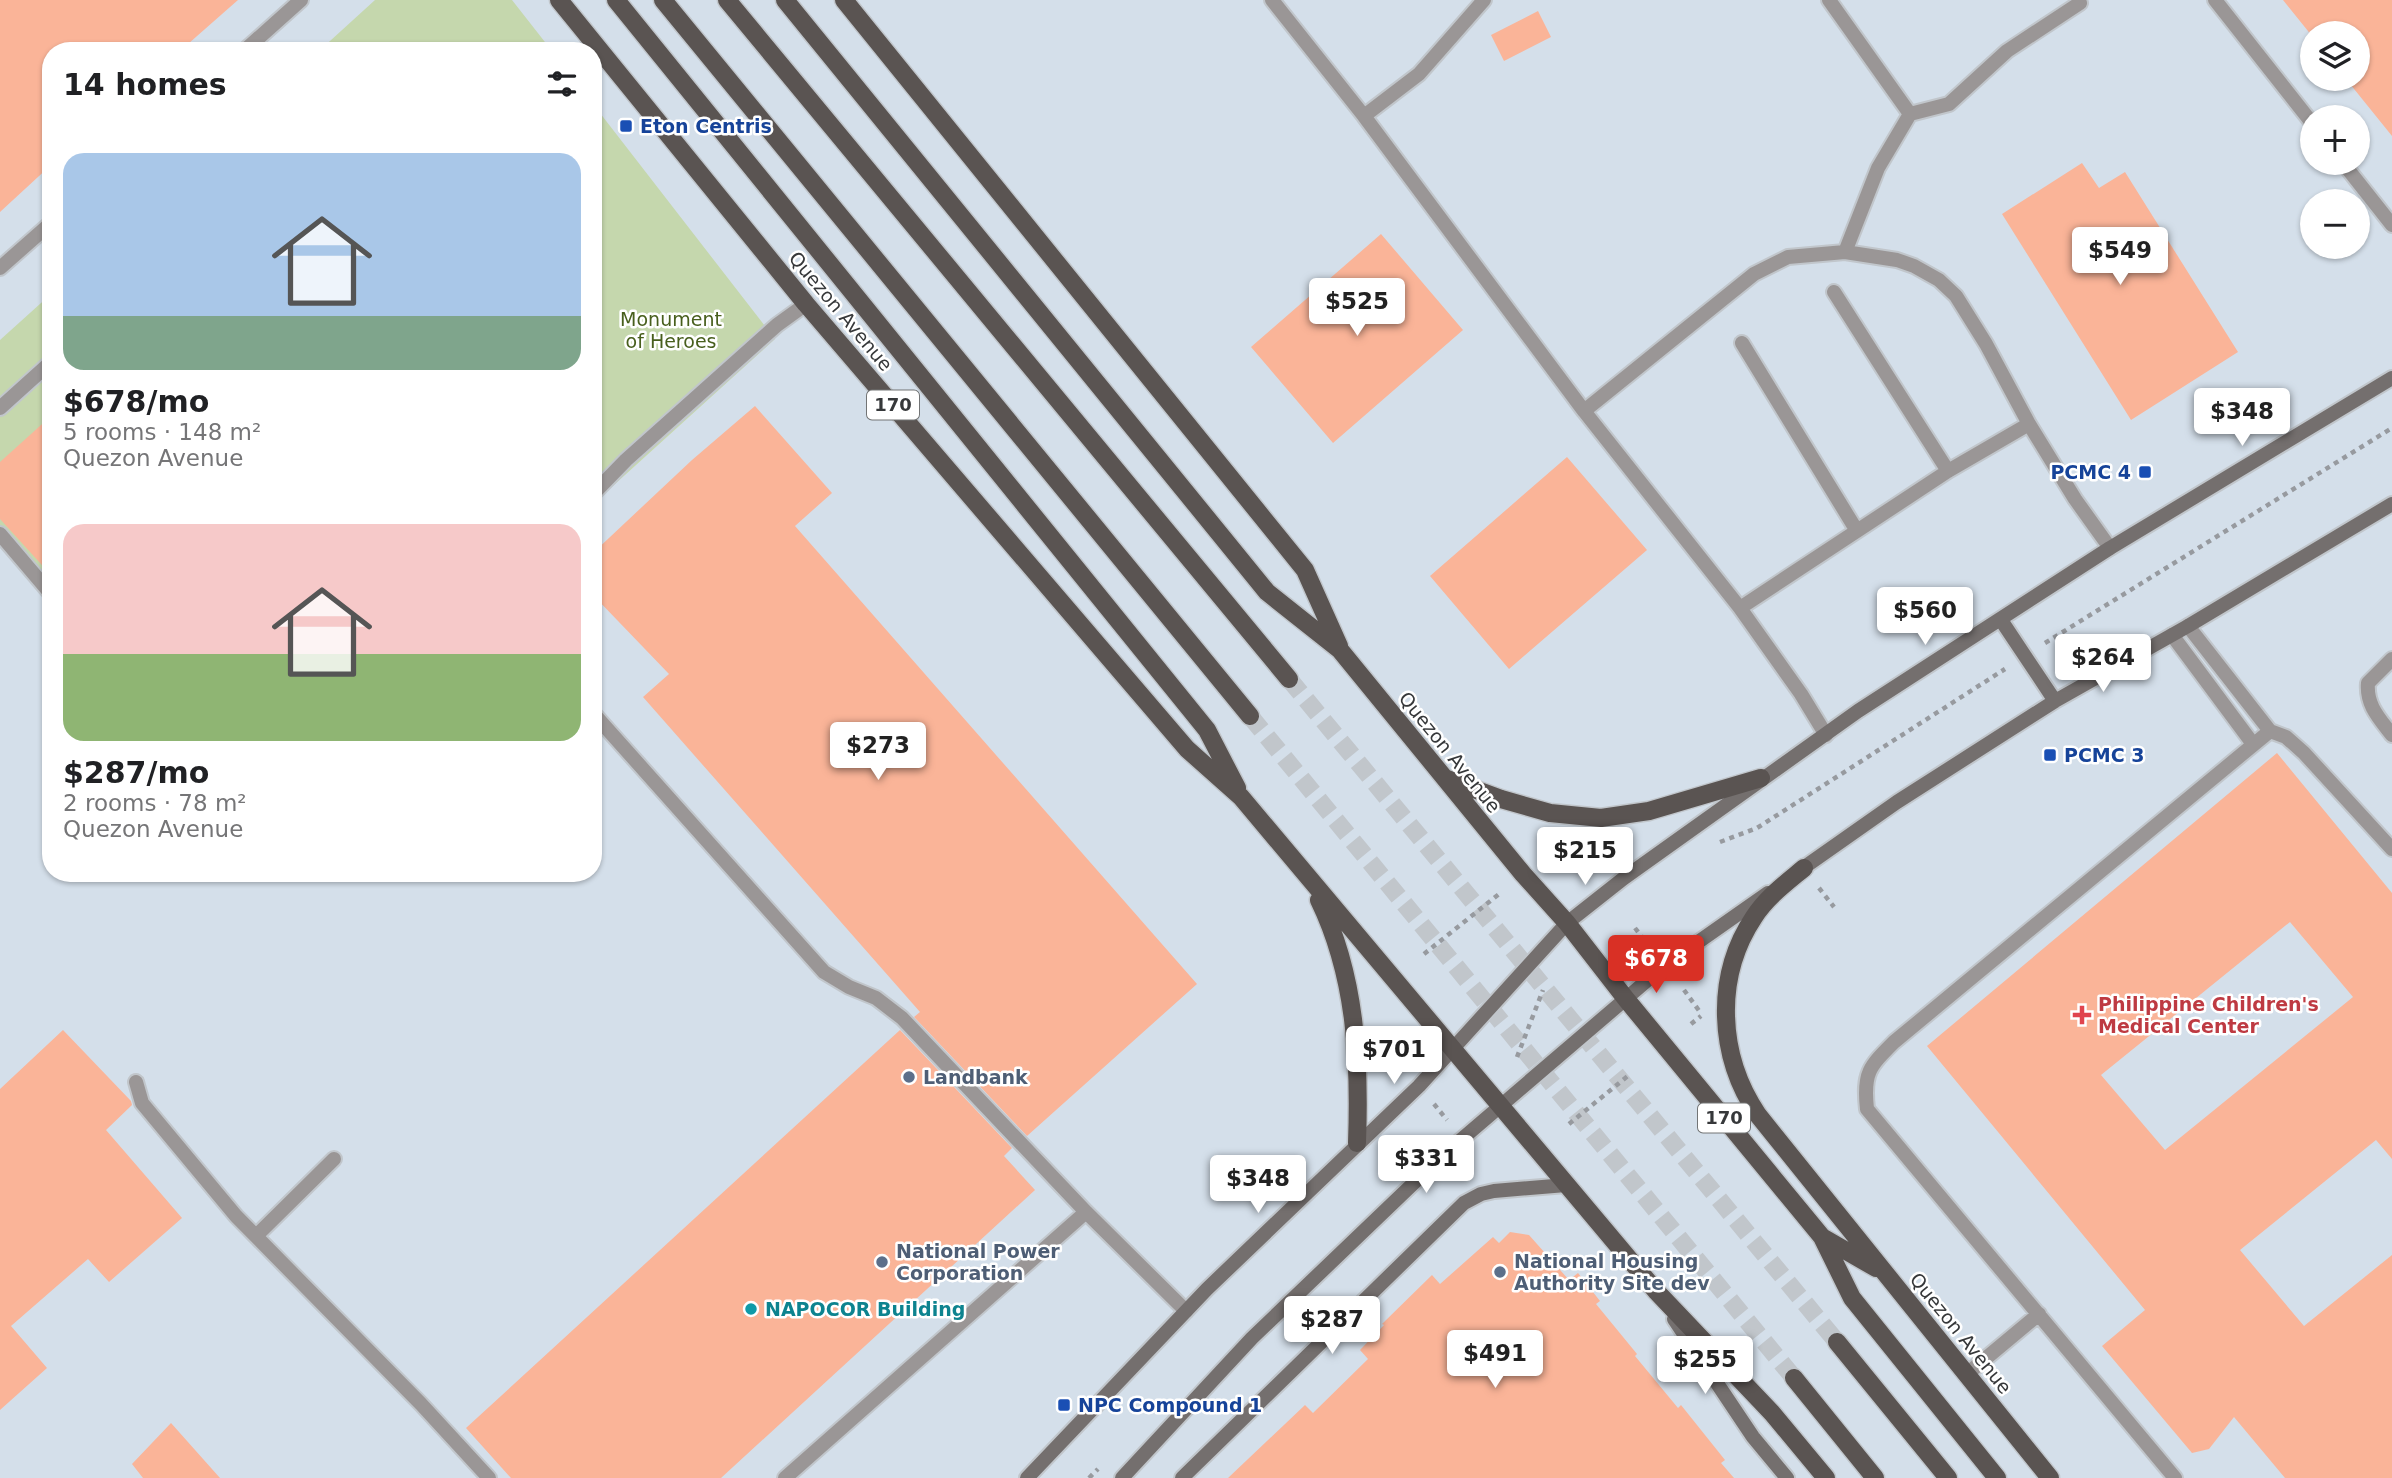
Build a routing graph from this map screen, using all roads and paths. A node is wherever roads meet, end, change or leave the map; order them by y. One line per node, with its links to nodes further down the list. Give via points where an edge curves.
1 (301, 0): 13 (lane)
2 (559, 0): 14 (main road, Quezon Avenue / 170)
3 (615, 0): 55 (main road, Quezon Avenue / 170, via 1207,730)
4 (663, 0): 47 (main road)
5 (727, 0): 45 (main road)
6 (785, 0): 43 (main road, Quezon Avenue / 170, via 1267,592)
7 (844, 0): 43 (main road, Quezon Avenue / 170, via 1305,570)
8 (1272, 0): 18 (lane)
9 (1483, 0): 18 (lane, via 1419,74)
10 (1829, 0): 17 (lane)
11 (2215, 0): 16 (lane)
12 (2080, 3): 17 (lane, via 2007,51 1949,104)
13 (254, 42)
14 (593, 42)
15 (602, 53): 25 (main road, Quezon Avenue / 170)
16 (2300, 108)
17 (1910, 114): 22 (lane, via 1878,168)
18 (1364, 116): 30 (lane)
19 (2352, 175): 20 (lane)
20 (2392, 225)
21 (42, 231): 23 (lane)
22 (1844, 252): 30 (lane, via 1788,257 1754,274); 31 (lane, via 1897,260 1939,280 1956,296 1986,344)
23 (0, 268)
24 (1834, 292): 32 (lane)
25 (806, 304): 33 (lane, via 777,325); 55 (main road, Quezon Avenue / 170, via 1187,749)
26 (1742, 343): 35 (lane)
27 (42, 370): 29 (lane)
28 (2392, 378): 37 (main road)
29 (0, 408)
30 (1584, 411): 39 (lane)
31 (2029, 424): 32 (lane); 37 (lane)
32 (1948, 471): 35 (lane)
33 (602, 485)
34 (2392, 504): 41 (main road)
35 (1857, 531): 39 (lane)
36 (0, 534): 38 (lane)
37 (2110, 548): 40 (main road)
38 (42, 583)
39 (1740, 608): 50 (lane)
40 (2001, 620): 46 (main road); 50 (main road)
41 (2188, 626): 42 (main road); 49 (lane)
42 (2172, 635): 46 (main road); 52 (lane)
43 (1340, 650): 54 (main road, Quezon Avenue / 170)
44 (2392, 659): 51 (lane, via 2368,683 2367,695)
45 (1289, 679)
46 (2055, 701): 60 (main road)
47 (1250, 716)
48 (602, 723): 84 (lane, via 824,972 876,998 902,1018)
49 (2270, 731): 52 (lane); 57 (lane, via 2286,737 2304,753)
50 (1826, 735): 53 (main road)
51 (2392, 735)
52 (2253, 744): 90 (lane, via 1872,1064 1864,1086 1867,1109)
53 (1761, 778): 54 (main road, via 1649,811 1601,818 1550,813); 64 (main road)
54 (1444, 779): 64 (main road, Quezon Avenue / 170)
55 (1241, 797): 62 (main road, Quezon Avenue / 170)
56 (1582, 848): 59 (path)
57 (2392, 849)
58 (1550, 852): 59 (path)
59 (1581, 859): 61 (path)
60 (1804, 868): 70 (main road, via 1664,966); 87 (main road, via 1754,916 1737,949 1727,986 1727,1034 1741,1086 1754,1108)
61 (1592, 873)
62 (1310, 881): 73 (main road, Quezon Avenue / 170); 81 (main road, via 1327,916 1353,1014)
63 (1499, 894): 67 (path)
64 (1567, 923): 70 (main road, Quezon Avenue / 170); 73 (main road)
65 (1634, 928): 66 (path)
66 (1645, 941)
67 (1424, 954)
68 (1543, 989): 78 (path)
69 (1684, 990): 71 (path)
70 (1626, 999): 78 (main road); 86 (main road, Quezon Avenue / 170)
71 (1703, 1015)
72 (1390, 1031): 74 (path, via 1384,1046)
73 (1452, 1050): 78 (main road, Quezon Avenue / 170); 81 (main road)
74 (1395, 1058)
75 (1629, 1075): 80 (path)
76 (136, 1082): 85 (lane, via 142,1103)
77 (1433, 1103): 79 (path)
78 (1499, 1106): 83 (main road, Quezon Avenue / 170); 97 (main road, via 1251,1338)
79 (1447, 1120)
80 (1569, 1124)
81 (1357, 1143): 89 (main road)
82 (334, 1158): 85 (lane)
83 (1566, 1185): 88 (main road, Quezon Avenue / 170); 98 (main road, via 1494,1191 1464,1203)
84 (1086, 1212): 89 (lane); 95 (lane)
85 (256, 1236): 94 (lane)
86 (1822, 1237): 87 (main road, Quezon Avenue / 170); 103 (main road, Quezon Avenue / 170, via 1852,1298)
87 (1888, 1275): 92 (main road, Quezon Avenue / 170)
88 (1656, 1291): 99 (main road, Quezon Avenue / 170, via 1753,1437); 100 (main road, Quezon Avenue / 170, via 1772,1413)
89 (1186, 1311): 96 (main road)
90 (2039, 1314): 92 (lane); 105 (lane)
91 (1837, 1342): 102 (main road)
92 (1967, 1374): 104 (main road, Quezon Avenue / 170)
93 (1794, 1378): 101 (main road)
94 (489, 1478)
95 (785, 1478)
96 (1027, 1478)
97 (1122, 1478)
98 (1182, 1478)
99 (1787, 1478)
100 (1826, 1478)
101 (1875, 1478)
102 (1948, 1478)
103 (1997, 1478)
104 (2050, 1478)
105 (2175, 1478)

